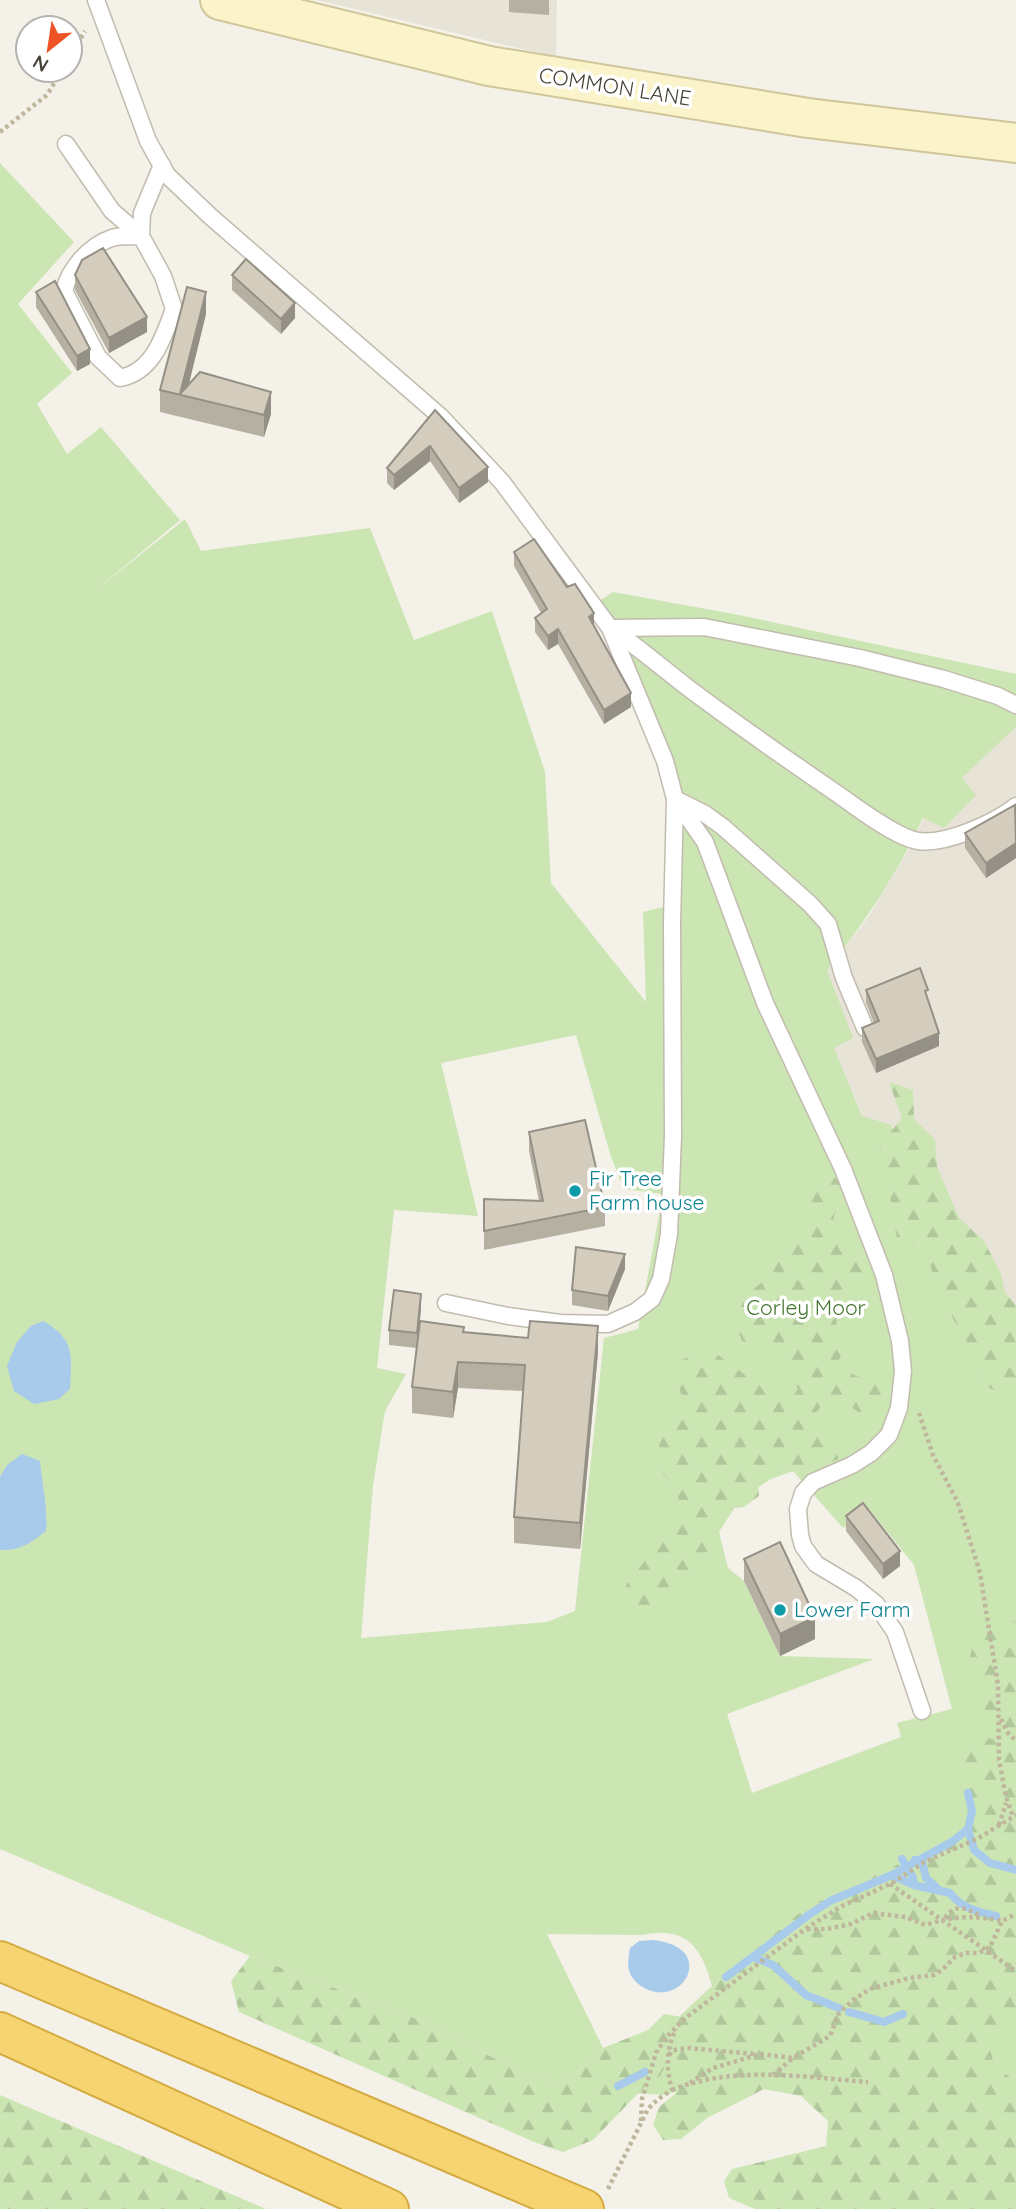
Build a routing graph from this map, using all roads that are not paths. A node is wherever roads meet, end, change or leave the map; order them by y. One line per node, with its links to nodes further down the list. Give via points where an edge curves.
1 (96, 0): 5 (lane, via 148,141)
2 (220, 0): 3 (street, COMMON LANE, via 489,66 808,118)
3 (1016, 143)
4 (66, 144): 6 (lane, via 112,211)
5 (162, 165): 6 (lane, via 142,213); 7 (lane, via 210,216 442,417 502,482)
6 (141, 236): 6 (lane, via 163,276 174,309 157,350 135,375 120,378 98,357 64,291 68,276 85,255 112,238)
7 (610, 628): 8 (lane, via 704,627 896,667); 9 (lane, via 665,761); 10 (lane, via 820,782 914,840 954,838)
8 (1016, 705)
9 (675, 799): 11 (lane, via 723,827 828,924); 12 (lane, via 669,1234 661,1279 652,1299 608,1324 560,1323); 13 (lane, via 705,842 765,1003 843,1169 884,1275 900,1341 899,1408 889,1435 852,1465 813,1482 798,1509 803,1546 816,1564 876,1604 895,1632)
10 (1016, 806)
11 (864, 1028)
12 (446, 1303)
13 (922, 1711)
14 (0, 1961): 16 (highway)
15 (0, 2032): 17 (highway)
16 (594, 2203)
17 (389, 2209)

